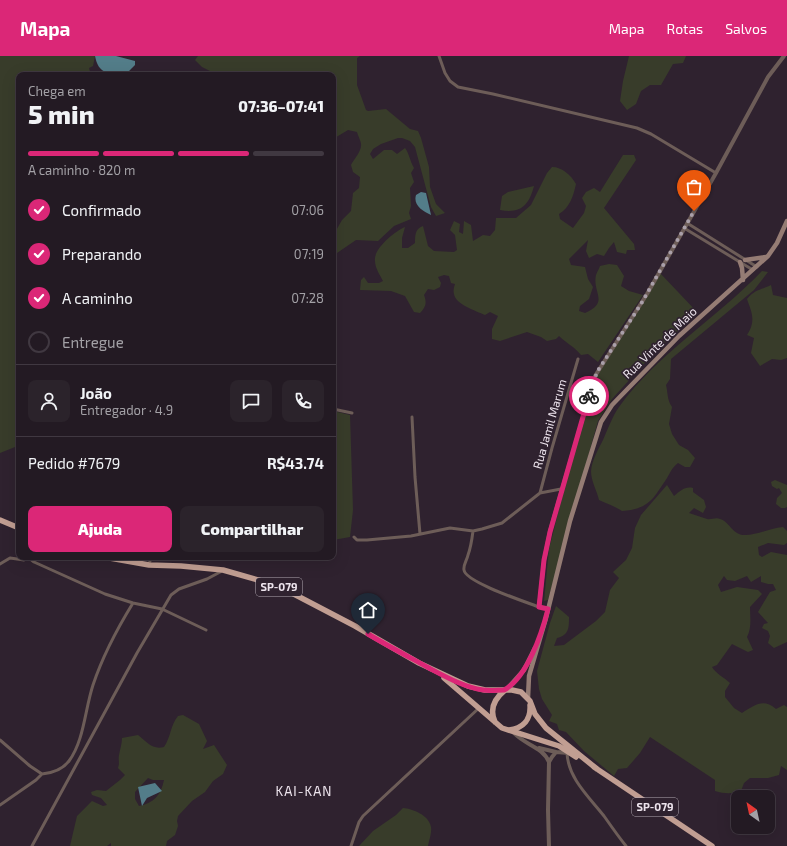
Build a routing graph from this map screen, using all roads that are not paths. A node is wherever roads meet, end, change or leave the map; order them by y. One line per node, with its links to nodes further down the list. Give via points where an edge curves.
1 (439, 56): 3 (street, via 445,73 458,87 637,128)
2 (784, 56): 3 (street, via 768,77)
3 (716, 173): 5 (street)
4 (787, 221): 7 (main road, Rua Vinte de Maio)
5 (687, 223): 6 (street); 8 (street)
6 (684, 228): 9 (street); 16 (street, via 640,306 595,376)
7 (768, 256): 8 (main road); 10 (main road, Rua Vinte de Maio)
8 (745, 260): 10 (street)
9 (740, 262): 10 (street); 11 (main road)
10 (755, 269): 11 (main road, Rua Vinte de Maio)
11 (743, 280): 33 (main road, Rua Vinte de Maio, via 679,336 606,413 570,521)
12 (578, 359): 17 (street, Rua Jamil Marum)
13 (336, 410): 14 (street)
14 (352, 413)
15 (412, 417): 21 (street)
16 (561, 489): 17 (street); 31 (street, via 545,552)
17 (540, 493): 20 (street, via 502,523)
18 (0, 520): 19 (highway)
19 (16, 527)
20 (473, 530): 21 (street, via 450,528); 31 (street, via 464,568 466,575 475,582)
21 (420, 534): 22 (street, via 367,540 357,540)
22 (354, 537)
23 (16, 559): 27 (street, via 10,558)
24 (31, 560): 30 (street, via 105,594)
25 (123, 560): 28 (highway, SP-079)
26 (150, 560): 28 (street)
27 (0, 564)
28 (149, 564): 29 (highway, SP-079)
29 (223, 570): 32 (street, via 174,592); 36 (highway, SP-079, via 288,591)
30 (134, 602): 32 (street); 49 (street, via 110,643 92,686 76,748 65,765 58,770)
31 (539, 607): 33 (street)
32 (162, 609): 34 (street); 51 (street)
33 (548, 609): 35 (main road, Rua Vinte de Maio)
34 (206, 630)
35 (540, 638): 37 (main road, Rua Vinte de Maio, via 524,670); 38 (main road, Rua Vinte de Maio, via 529,676)
36 (437, 672): 37 (highway, SP-079, via 472,688); 39 (highway, SP-079)
37 (505, 690): 38 (highway, SP-079, via 516,690); 40 (highway, via 493,704)
38 (529, 700): 41 (highway, via 530,714 525,724); 48 (highway, SP-079, via 535,714 546,728)
39 (479, 708): 40 (highway, SP-079); 52 (street, via 363,816)
40 (496, 724): 41 (highway, SP-079)
41 (507, 730): 42 (highway, SP-079)
42 (514, 733): 44 (street); 46 (highway, SP-079, via 559,746)
43 (0, 740): 49 (street)
44 (529, 745): 45 (street); 47 (street, via 545,753)
45 (556, 752): 46 (street); 47 (street)
46 (569, 753): 48 (highway, SP-079); 54 (street, via 569,765 578,783)
47 (549, 762): 53 (street)
48 (597, 769): 55 (highway, SP-079)
49 (42, 774): 50 (street)
50 (0, 805)
51 (32, 846)
52 (351, 846)
53 (549, 846)
54 (626, 846)
55 (712, 846)

